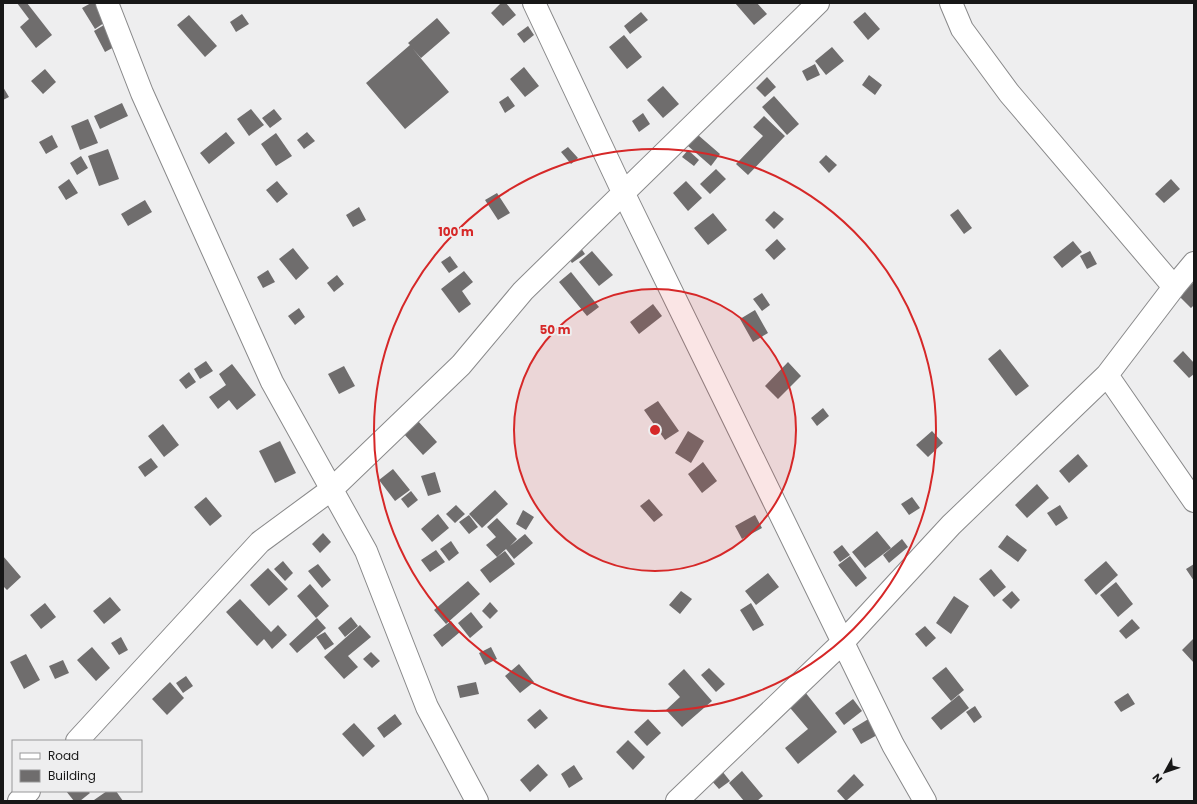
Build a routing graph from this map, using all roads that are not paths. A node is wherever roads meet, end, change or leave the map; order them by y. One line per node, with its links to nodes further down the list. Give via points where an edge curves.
1 (107, 3): 9 (street, via 142,93 272,382)
2 (534, 3): 5 (street)
3 (818, 3): 5 (street)
4 (951, 3): 7 (street, via 962,30 1009,93)
5 (623, 192): 9 (street, via 523,291 461,365); 11 (street)
6 (1194, 263): 7 (street)
7 (1174, 286): 8 (street)
8 (1107, 375): 10 (street); 11 (street, via 951,525)
9 (332, 489): 12 (street, via 260,542); 15 (street, via 366,551 427,707)
10 (1194, 501)
11 (843, 642): 16 (street); 17 (street, via 893,745)
12 (78, 740)
13 (28, 792): 14 (street)
14 (18, 801)
15 (477, 801)
16 (677, 801)
17 (925, 801)

